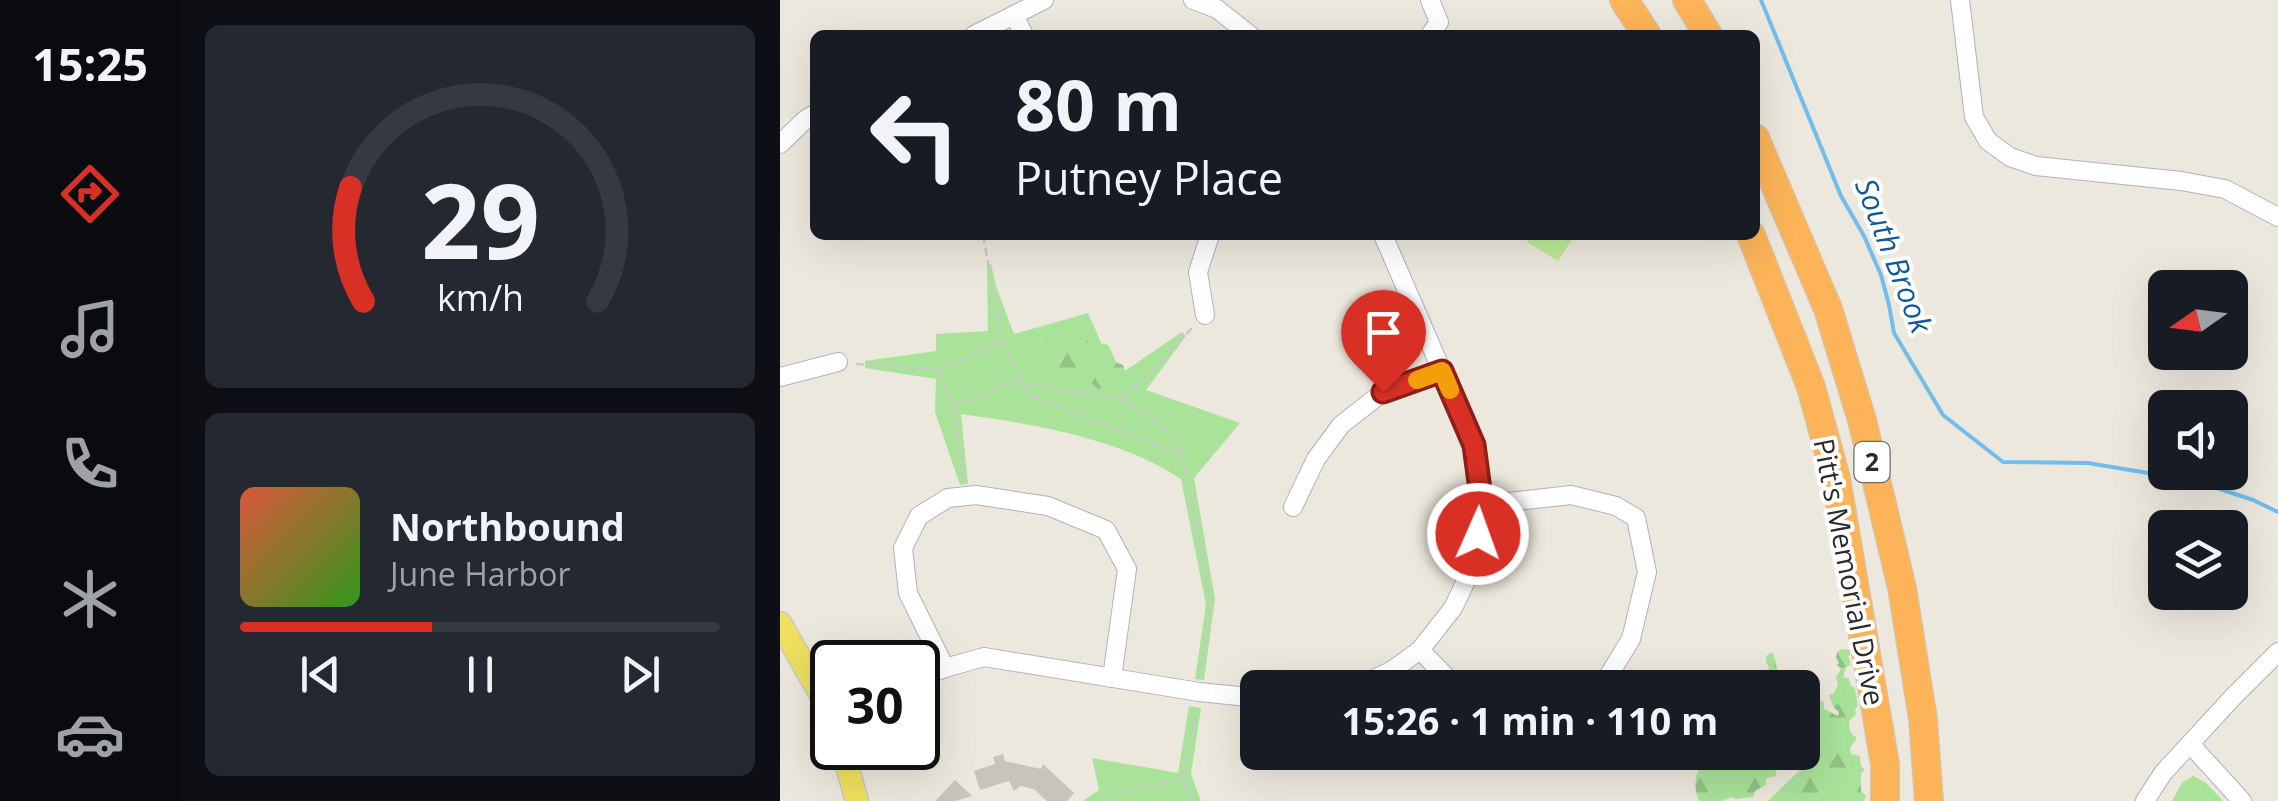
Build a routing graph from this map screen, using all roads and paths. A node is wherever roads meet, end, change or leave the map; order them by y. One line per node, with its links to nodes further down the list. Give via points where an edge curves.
1 (1044, 0): 7 (street)
2 (1192, 0): 10 (street)
3 (1430, 0): 11 (street, via 1439,22)
4 (1624, 0): 12 (highway)
5 (1688, 0): 13 (highway)
6 (1960, 0): 17 (street, via 1974,118 2010,157 2036,166 2225,189)
7 (1014, 15): 8 (street); 9 (street)
8 (984, 30)
9 (1022, 30)
10 (1244, 30)
11 (1433, 30)
12 (1643, 30)
13 (1705, 30)
14 (810, 117): 15 (street)
15 (780, 144)
16 (1760, 150): 55 (highway, Pitt's Memorial Drive / 2, via 1828,309 1862,420 1902,588)
17 (2278, 216)
18 (984, 240): 23 (path)
19 (1208, 240): 22 (street, via 1198,272)
20 (1385, 240): 26 (street)
21 (1754, 240): 54 (highway, Pitt's Memorial Drive / 2, via 1810,387 1836,478)
22 (1205, 315): 29 (path)
23 (1004, 343): 25 (path); 28 (path)
24 (838, 362): 25 (path); 27 (street)
25 (939, 370): 30 (path)
26 (1442, 371): 33 (street, via 1474,445); 34 (street, via 1383,392 1340,424)
27 (780, 378)
28 (1021, 383): 29 (path); 30 (path, via 1003,384); 31 (path, via 1035,400)
29 (1122, 400): 31 (path, via 1163,426)
30 (954, 408): 32 (path)
31 (1181, 456): 45 (path, via 1211,600)
32 (963, 495): 38 (street, via 919,516 903,548 908,593); 44 (street, via 1048,506 1106,530 1127,569)
33 (1482, 505): 36 (street, via 1474,564 1453,608); 42 (street, via 1571,495 1636,518 1647,572 1632,639)
34 (1293, 507)
35 (780, 622): 43 (main road)
36 (1420, 650): 40 (street); 41 (street)
37 (2278, 652): 48 (street)
38 (945, 668): 39 (street); 44 (street, via 984,658)
39 (940, 670)
40 (1394, 670)
41 (1439, 670)
42 (1612, 670)
43 (810, 674)
44 (1112, 678): 46 (street)
45 (1200, 680)
46 (1240, 696)
47 (1197, 706): 50 (path)
48 (2191, 745): 56 (street); 57 (street)
49 (848, 770): 51 (main road)
50 (1184, 778): 52 (path, via 1132,789); 53 (path)
51 (856, 801)
52 (1113, 801)
53 (1193, 801)
54 (1885, 801)
55 (1929, 801)
56 (2146, 801)
57 (2242, 801)

